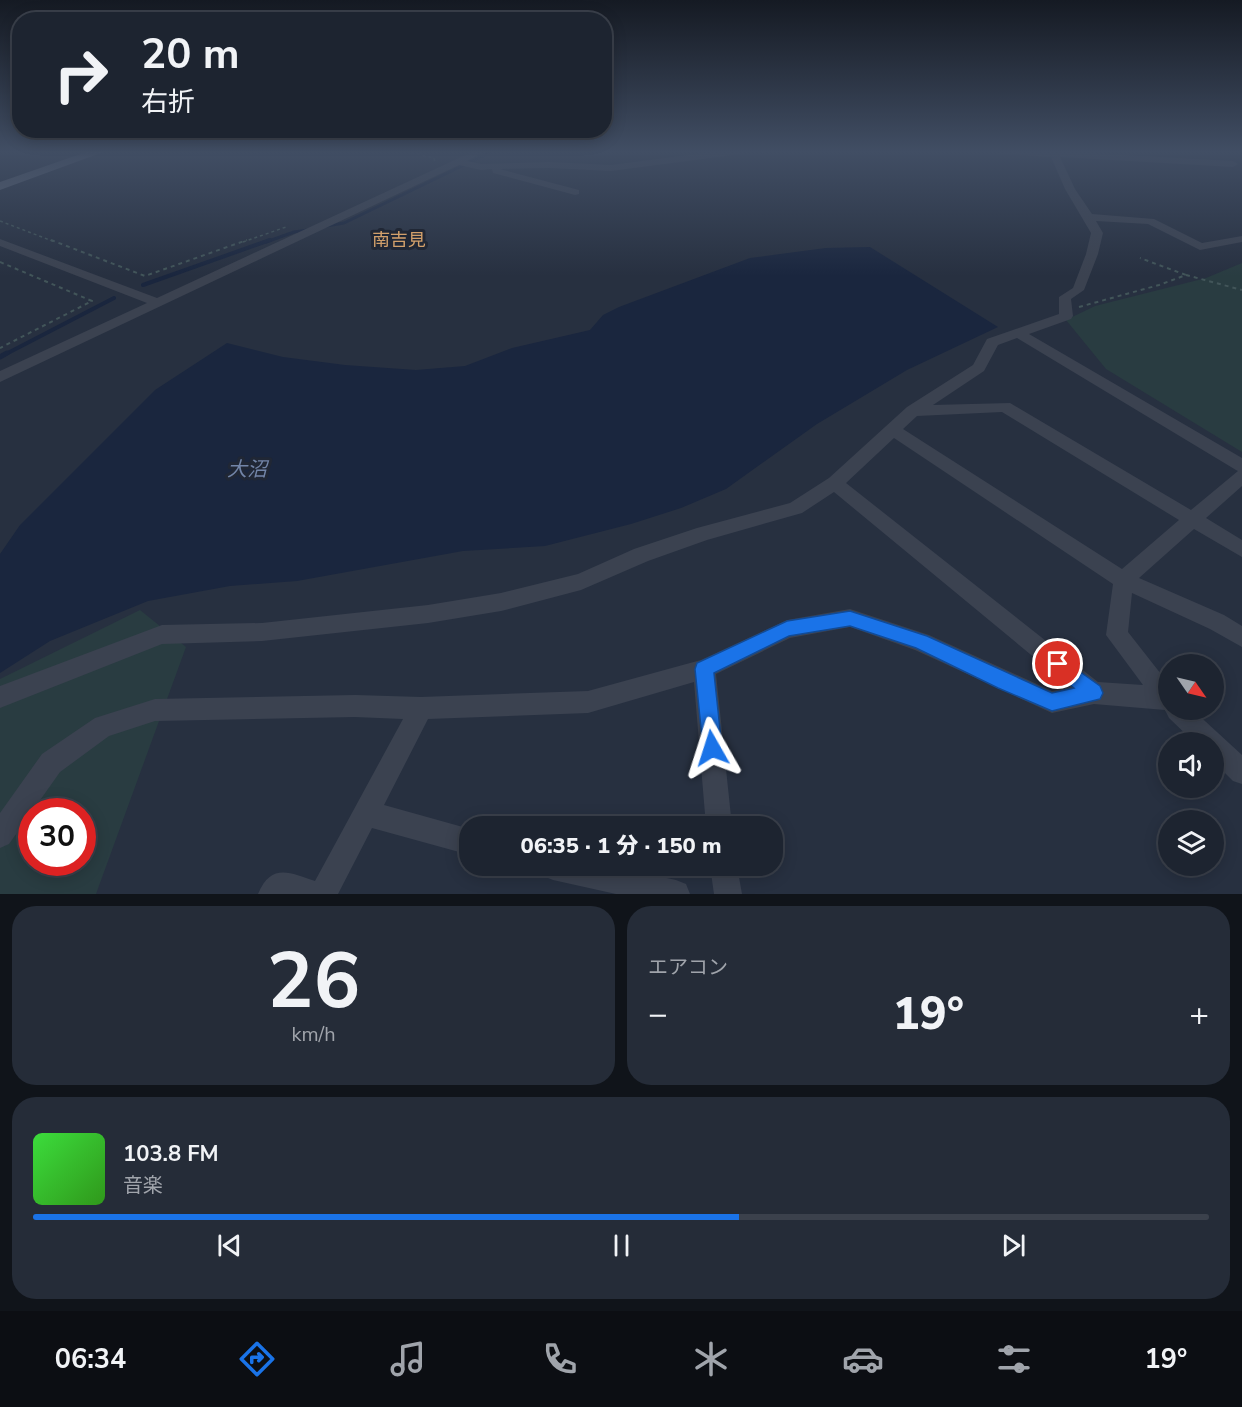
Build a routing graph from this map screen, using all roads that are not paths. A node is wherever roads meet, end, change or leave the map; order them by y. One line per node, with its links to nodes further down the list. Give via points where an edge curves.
1 (392, 193): 6 (street)
2 (1073, 193): 3 (street)
3 (1089, 217): 4 (street, via 1150,220 1200,247); 7 (street, via 1097,233 1078,290 1065,297 1066,316)
4 (1242, 239)
5 (0, 242): 6 (street)
6 (155, 302): 8 (street)
7 (1018, 333): 9 (street, via 992,342 979,368); 11 (street)
8 (0, 377)
9 (913, 411): 10 (street); 14 (street, via 1005,407)
10 (893, 430): 13 (street); 16 (street)
11 (1242, 466)
12 (1242, 476): 14 (street)
13 (835, 483): 20 (street); 21 (street, via 796,508 704,533 581,582 501,602 428,614 262,632 162,635)
14 (1193, 521): 15 (street); 16 (street)
15 (1242, 549)
16 (1123, 580): 17 (street); 19 (street, via 1117,636)
17 (1242, 637)
18 (704, 669): 20 (street, via 787,629 850,618 921,642 1052,702); 23 (street, via 588,702); 29 (street)
19 (1158, 687)
20 (1094, 693): 22 (street)
21 (0, 697)
22 (1158, 701)
23 (422, 708): 28 (street); 30 (street, via 155,711 103,726 51,763)
24 (1188, 720): 25 (street)
25 (1200, 732)
26 (1224, 755): 27 (street)
27 (1242, 772)
28 (366, 813): 31 (street); 36 (street)
29 (718, 816)
30 (0, 835)
31 (459, 839)
32 (597, 876): 37 (street)
33 (725, 876): 38 (street)
34 (272, 894): 35 (street, via 279,885)
35 (312, 894)
36 (323, 894)
37 (676, 894)
38 (728, 894)

